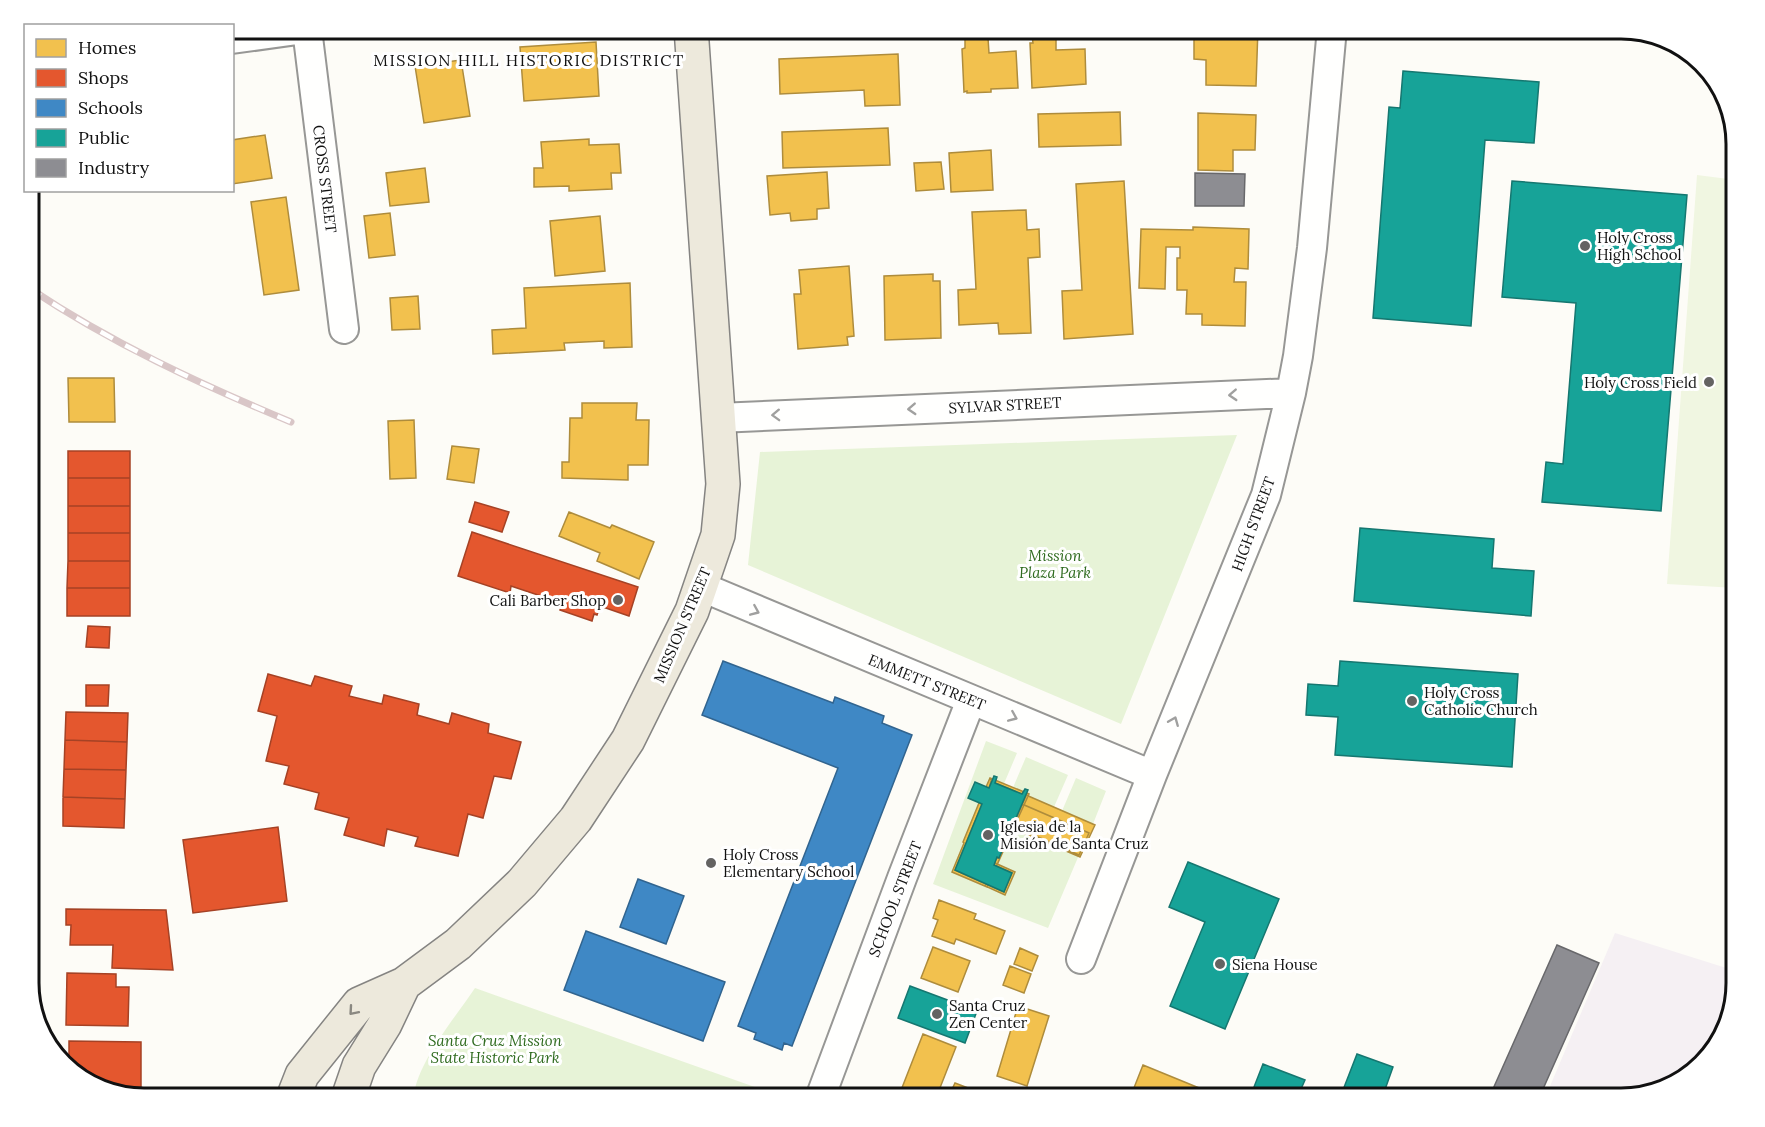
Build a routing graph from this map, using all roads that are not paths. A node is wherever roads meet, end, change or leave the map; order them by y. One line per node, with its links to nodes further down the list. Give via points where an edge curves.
1 (308, 39): 4 (street, CROSS STREET)
2 (692, 39): 6 (main road, MISSION STREET)
3 (1331, 39): 5 (street, HIGH STREET, via 1312,248)
4 (344, 329)
5 (1292, 393): 6 (street, SYLVAR STREET, one-way to 6); 9 (street, HIGH STREET, one-way to 5, via 1266,495)
6 (718, 418): 7 (main road, MISSION STREET, via 723,484 718,535)
7 (702, 587): 8 (street, EMMETT STREET, one-way to 8); 11 (main road, MISSION STREET, via 628,740 576,819 522,883 458,944)
8 (971, 700): 9 (street, EMMETT STREET, one-way to 9); 14 (street, SCHOOL STREET)
9 (1152, 775): 10 (street, HIGH STREET)
10 (1081, 958)
11 (404, 984): 12 (main road, MISSION STREET, one-way to 12, via 359,1004 302,1075); 13 (main road, MISSION STREET, via 386,1024 359,1066)
12 (297, 1088)
13 (351, 1088)
14 (824, 1088)

